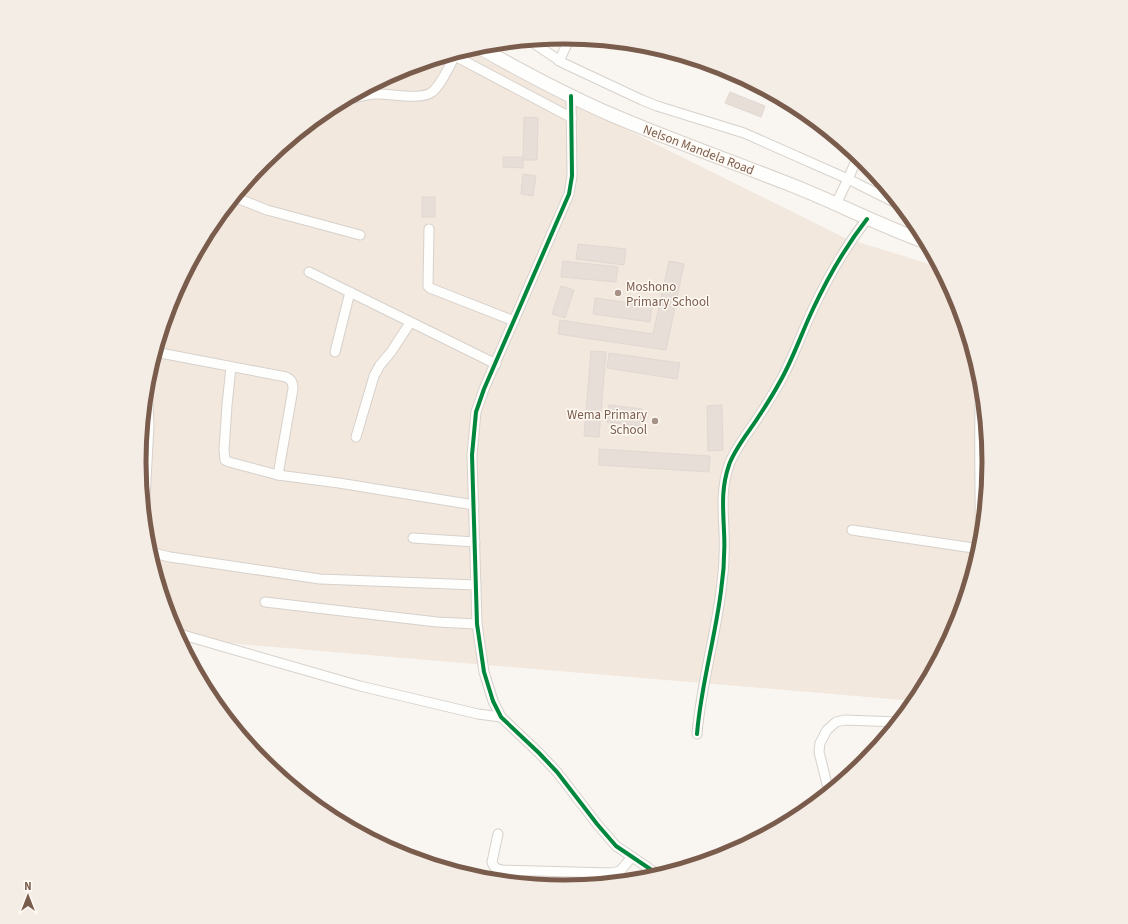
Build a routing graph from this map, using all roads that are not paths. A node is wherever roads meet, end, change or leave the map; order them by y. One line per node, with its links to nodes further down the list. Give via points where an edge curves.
1 (567, 44): 6 (street)
2 (537, 45): 6 (street)
3 (487, 51): 8 (main road, Nelson Mandela Road)
4 (460, 57): 9 (street)
5 (451, 60): 7 (street, via 434,91 428,95)
6 (559, 60): 11 (street, via 656,106 744,133)
7 (364, 95)
8 (571, 96): 9 (street); 14 (main road, Nelson Mandela Road, via 611,115 781,180)
9 (572, 118): 21 (street, via 571,185)
10 (855, 162): 11 (street)
11 (848, 179): 12 (street); 14 (street)
12 (882, 191)
13 (239, 199): 17 (street, via 267,210)
14 (836, 204): 15 (main road, Nelson Mandela Road)
15 (868, 219): 18 (main road, Nelson Mandela Road); 45 (street, via 831,273 792,360 730,464 722,493 724,548 721,590)
16 (429, 229): 21 (street, via 428,286)
17 (360, 235)
18 (917, 238)
19 (309, 272): 20 (street)
20 (350, 292): 22 (street); 23 (street)
21 (514, 321): 25 (street)
22 (410, 323): 25 (street); 29 (street, via 374,376)
23 (335, 352)
24 (160, 353): 26 (street)
25 (496, 364): 33 (street, via 476,412 472,456)
26 (231, 367): 31 (street, via 225,460); 31 (street, via 286,377 292,382 293,389)
27 (979, 418): 32 (street)
28 (149, 419): 30 (street)
29 (356, 438)
30 (146, 473)
31 (278, 475): 33 (street)
32 (981, 489)
33 (474, 505): 36 (street)
34 (852, 530): 37 (street)
35 (413, 538): 36 (street)
36 (475, 542): 39 (street)
37 (973, 548)
38 (156, 554): 39 (street, via 320,579)
39 (476, 585): 41 (street)
40 (265, 602): 41 (street, via 437,622)
41 (477, 624): 43 (street, via 484,672)
42 (184, 636): 43 (street, via 360,686 478,714)
43 (501, 717): 48 (street, via 557,772 616,846)
44 (891, 722): 46 (street, via 845,720 836,722 827,730 820,743 819,755)
45 (696, 734)
46 (827, 786)
47 (498, 834): 48 (street, via 492,862 496,869 611,873 620,871)
48 (632, 857): 49 (street)
49 (652, 871)

